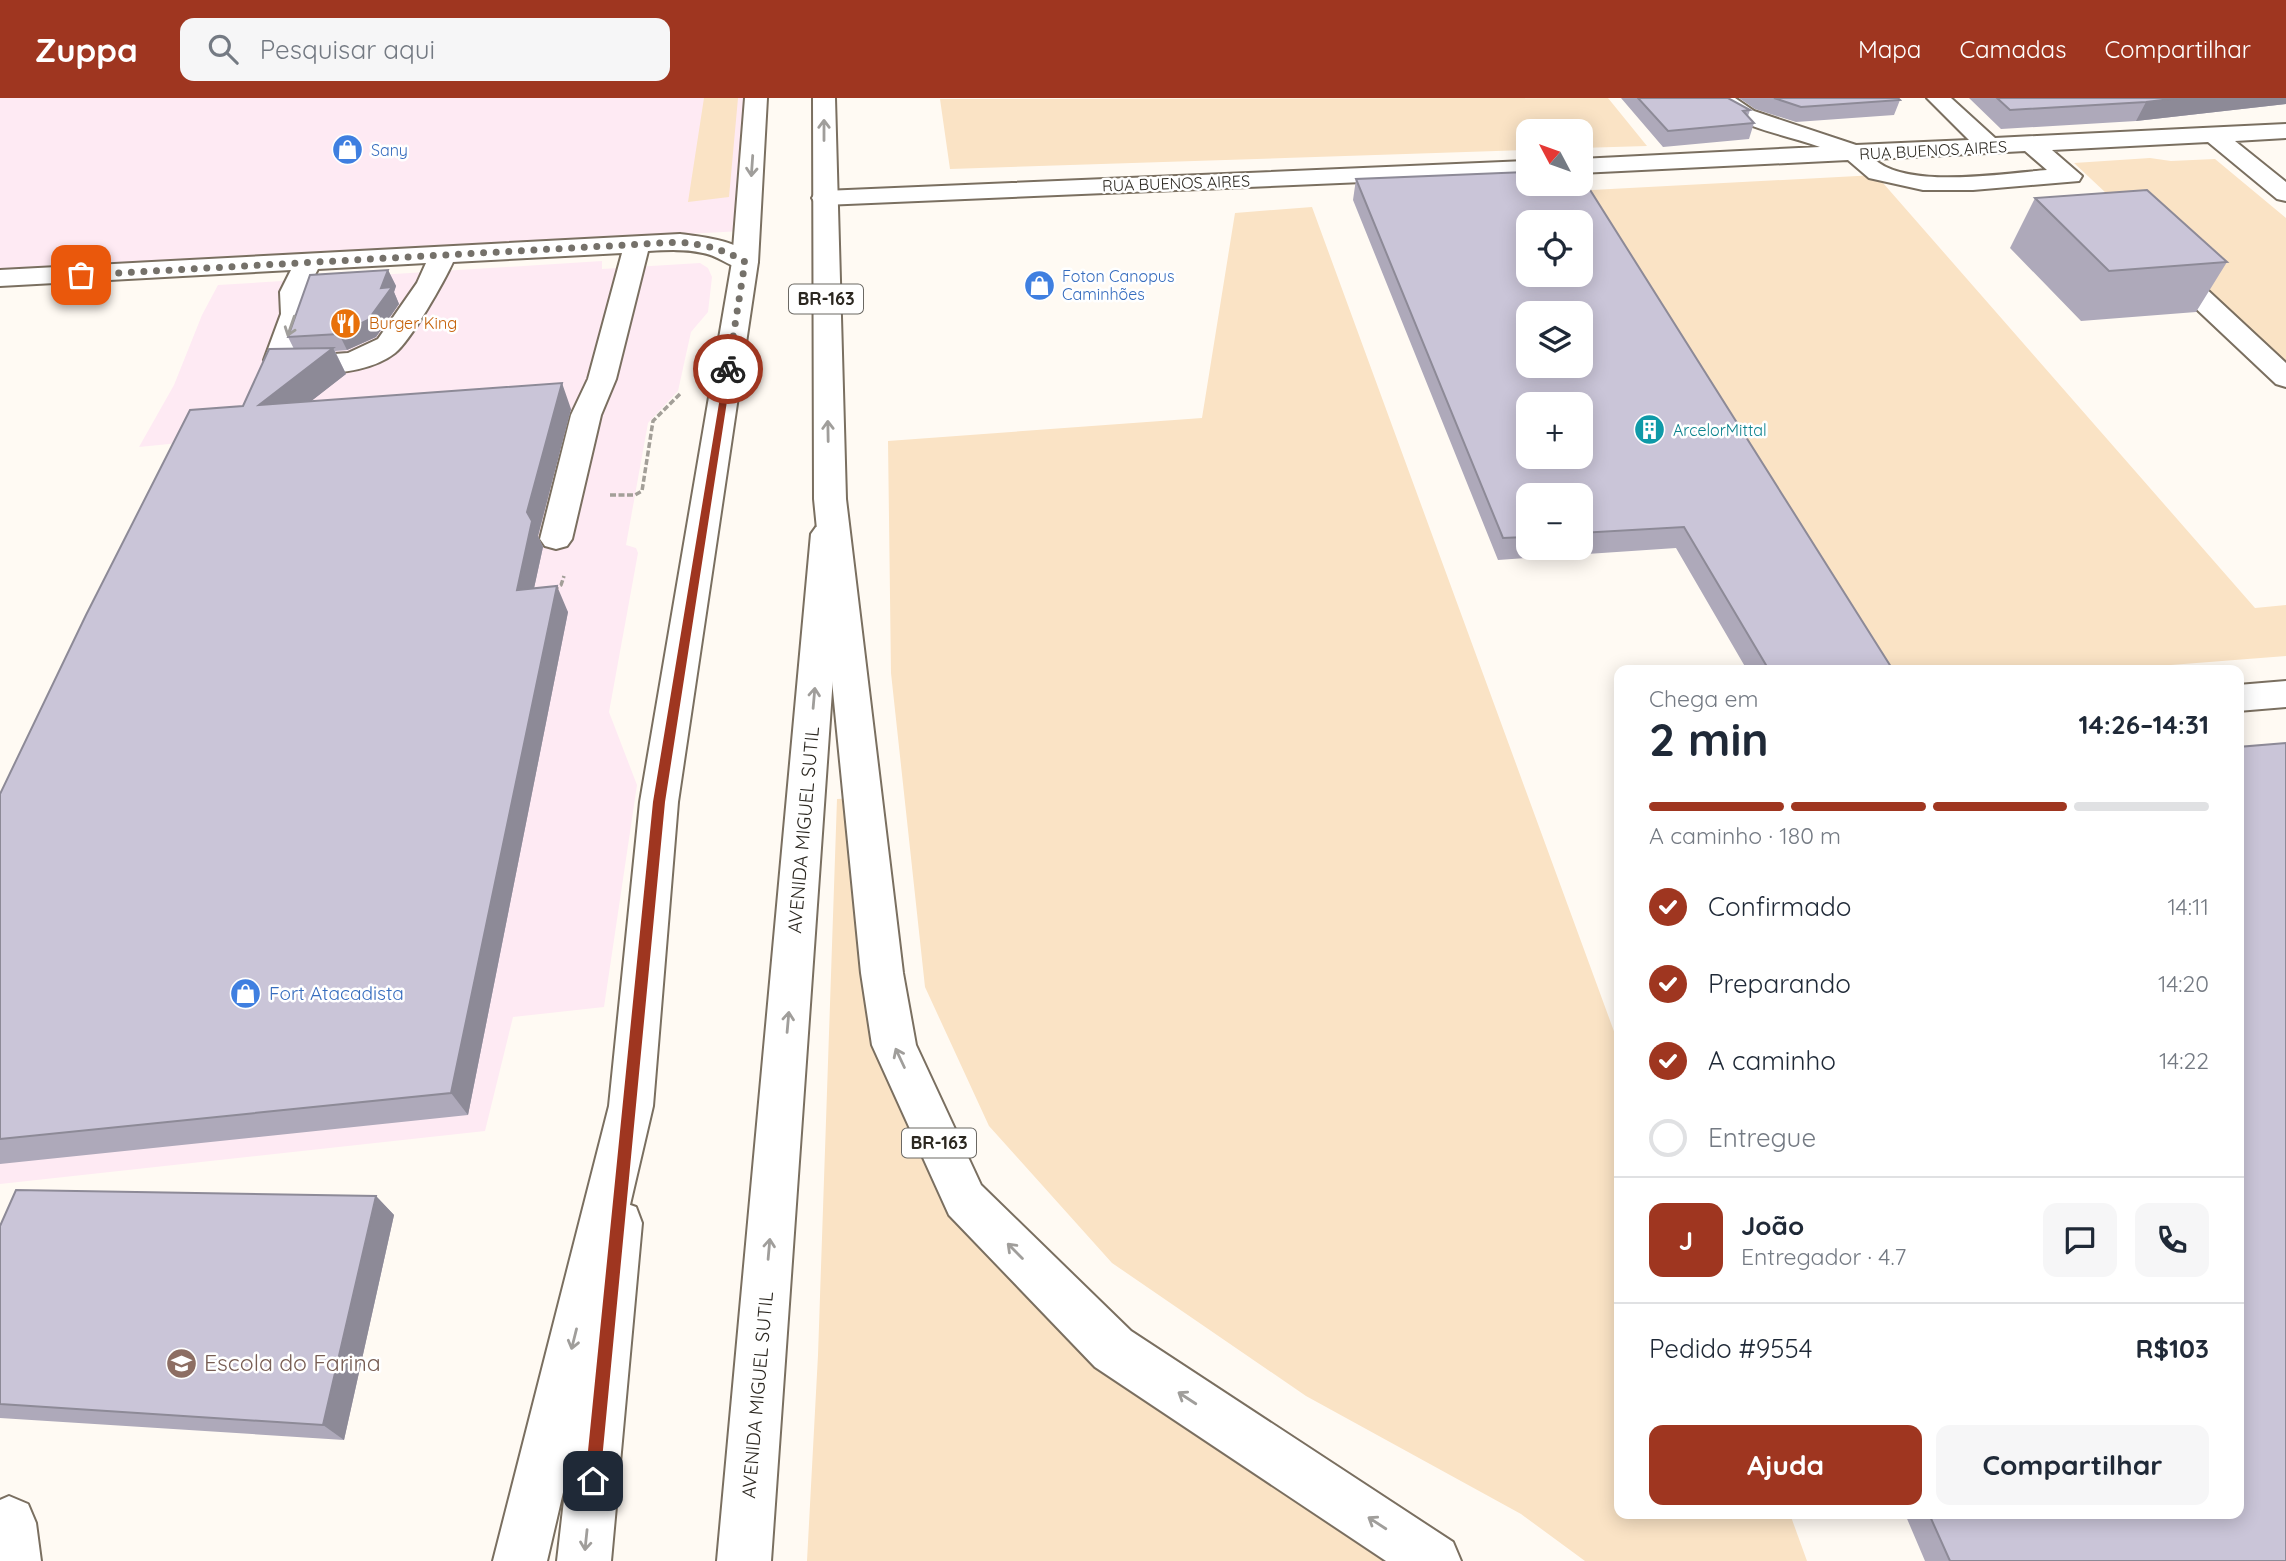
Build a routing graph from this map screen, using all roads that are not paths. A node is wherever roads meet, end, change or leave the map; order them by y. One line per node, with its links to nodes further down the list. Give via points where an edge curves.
1 (756, 98): 20 (main road, one-way to 20)
2 (824, 98): 15 (main road, AVENIDA MIGUEL SUTIL / BR-163, one-way to 2)
3 (1721, 98): 9 (main road, via 1751,119)
4 (1938, 98): 8 (main road)
5 (2286, 131): 6 (main road, RUA BUENOS AIRES)
6 (2214, 135): 7 (main road, RUA BUENOS AIRES); 13 (main road)
7 (2032, 145): 8 (main road, RUA BUENOS AIRES); 12 (main road)
8 (1990, 147): 9 (main road, RUA BUENOS AIRES)
9 (1857, 154): 10 (main road, RUA BUENOS AIRES); 12 (main road, via 1874,172 1914,181)
10 (1593, 165)
11 (1516, 169): 15 (main road, RUA BUENOS AIRES)
12 (2070, 176): 14 (main road)
13 (2286, 194)
14 (2090, 195)
15 (824, 198): 23 (main road, AVENIDA MIGUEL SUTIL / BR-163, one-way to 15)
16 (637, 244): 18 (main road); 20 (main road, via 703,244); 24 (main road, via 602,379 586,415)
17 (2149, 250): 22 (main road)
18 (443, 254): 19 (main road); 19 (main road, one-way to 18, via 293,292 295,314 278,360 285,365 363,360 379,352 430,283)
19 (309, 262): 21 (main road)
20 (745, 262): 27 (main road, via 659,802)
21 (0, 278)
22 (2286, 378)
23 (830, 499): 30 (main road, AVENIDA MIGUEL SUTIL, one-way to 23); 31 (main road, BR-163, one-way to 23, via 1113,1349 965,1200 894,1045 882,973)
24 (556, 539)
25 (2286, 694): 26 (main road)
26 (2244, 698)
27 (631, 1106): 28 (main road, one-way to 28); 29 (main road, one-way to 29)
28 (520, 1561)
29 (584, 1561)
30 (744, 1561)
31 (1434, 1561)

